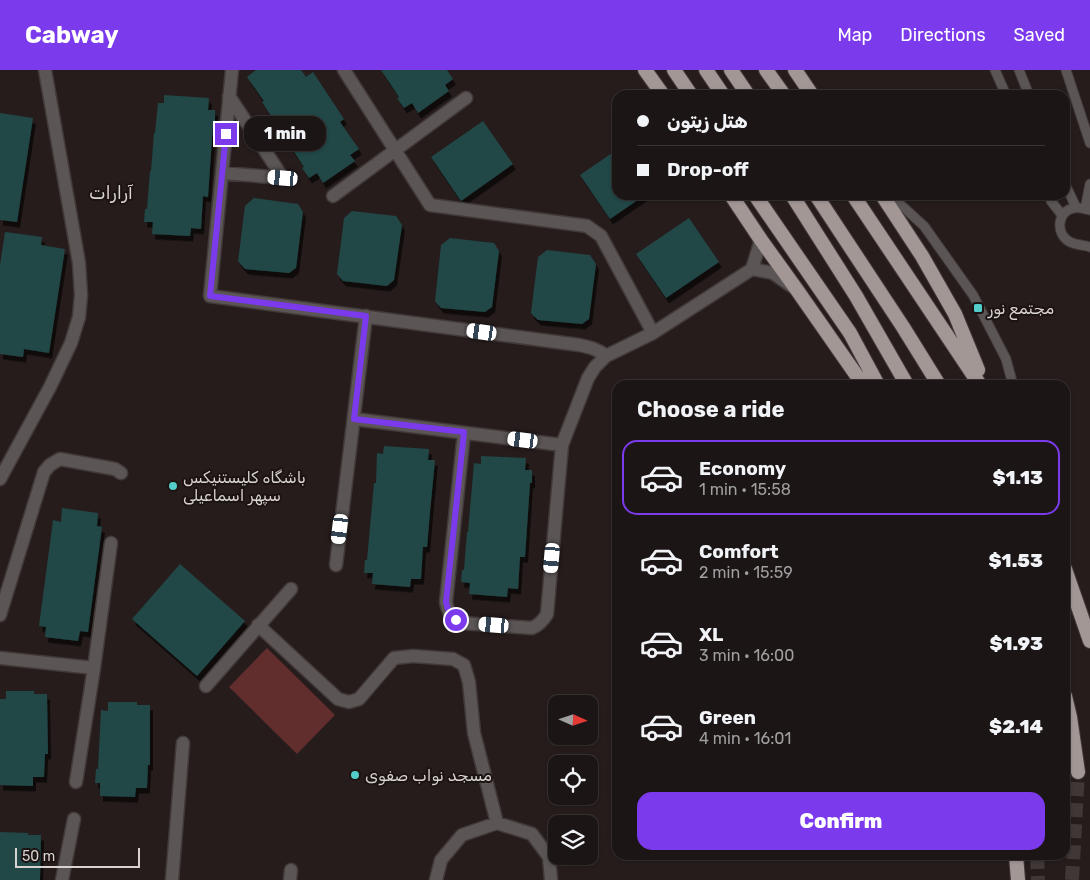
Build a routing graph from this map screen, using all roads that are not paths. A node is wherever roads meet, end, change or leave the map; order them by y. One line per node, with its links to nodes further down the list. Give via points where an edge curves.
1 (45, 70): 58 (street, via 79,263 80,317 62,364)
2 (232, 70): 21 (street)
3 (344, 70): 24 (street)
4 (645, 70): 13 (highway)
5 (674, 70): 14 (highway)
6 (706, 70): 15 (highway)
7 (731, 70): 16 (highway)
8 (766, 70): 17 (highway)
9 (794, 70): 18 (highway)
10 (995, 70): 19 (lane)
11 (1019, 70): 20 (lane)
12 (1066, 70): 23 (lane)
13 (659, 90)
14 (688, 90)
15 (720, 90)
16 (745, 90)
17 (780, 90)
18 (808, 90)
19 (1004, 90)
20 (1027, 90)
21 (229, 96): 25 (street); 25 (street, via 283,178)
22 (466, 98): 24 (street)
23 (1090, 143)
24 (395, 150): 28 (street); 45 (street, via 430,204 587,226 601,236)
25 (222, 173): 44 (street, via 210,296)
26 (1090, 184): 38 (lane)
27 (1070, 194): 37 (lane)
28 (333, 196)
29 (734, 200): 40 (highway)
30 (758, 200): 48 (highway, via 850,333)
31 (795, 200): 49 (highway)
32 (819, 200): 50 (highway)
33 (856, 200): 51 (highway)
34 (885, 200): 52 (highway, via 955,314)
35 (895, 200): 53 (lane, via 924,226 972,295 1006,358)
36 (1051, 200): 39 (lane)
37 (1076, 207): 38 (lane); 39 (lane)
38 (1088, 210)
39 (1062, 216): 41 (lane, via 1059,223 1064,238)
40 (761, 240): 42 (street); 43 (highway)
41 (1090, 246)
42 (752, 269): 43 (street, via 773,273); 45 (street)
43 (797, 290): 47 (highway)
44 (366, 316): 46 (street, via 579,345 591,347); 54 (street)
45 (654, 332): 46 (street)
46 (606, 356): 56 (street, via 588,378)
47 (861, 380)
48 (875, 380)
49 (904, 380)
50 (936, 380)
51 (979, 380)
52 (980, 380)
53 (1012, 380)
54 (354, 419): 55 (street); 60 (street)
55 (464, 432): 56 (street); 56 (street, via 446,602 451,616 462,622 532,628 544,620)
56 (562, 445)
57 (121, 473): 63 (street, via 115,469 60,459 44,472)
58 (0, 479)
59 (111, 543): 67 (street)
60 (336, 565)
61 (1070, 583): 65 (highway)
62 (291, 589): 64 (street)
63 (0, 615)
64 (258, 625): 68 (street); 74 (street, via 338,700 349,702 359,699 394,658 452,659 464,665 474,733)
65 (1090, 641)
66 (0, 658): 67 (street)
67 (94, 668): 72 (street)
68 (206, 686)
69 (1070, 717): 71 (highway)
70 (183, 743): 77 (street)
71 (1078, 772)
72 (76, 782)
73 (74, 819): 76 (street)
74 (497, 823): 78 (street, via 462,835 441,860); 79 (street, via 532,834 549,857)
75 (1016, 860): 80 (highway)
76 (62, 880)
77 (172, 880)
78 (436, 880)
79 (551, 880)
80 (1018, 880)

